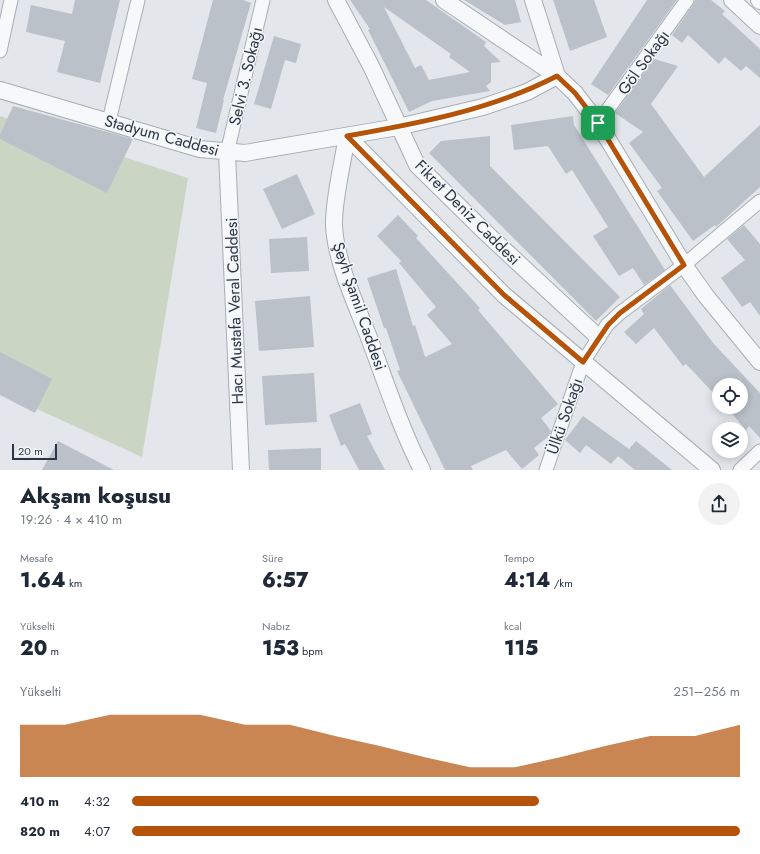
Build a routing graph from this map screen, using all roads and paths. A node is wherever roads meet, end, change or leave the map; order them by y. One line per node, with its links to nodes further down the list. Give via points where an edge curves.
1 (11, 0): 10 (street)
2 (138, 0): 13 (street)
3 (263, 0): 17 (street, Selvi 3. Sokağı)
4 (336, 0): 15 (street, Fikret Deniz Caddesi, via 371,66)
5 (444, 0): 11 (street)
6 (533, 0): 11 (street)
7 (687, 0): 14 (street, Göl Sokağı)
8 (732, 0): 9 (street)
9 (760, 26)
10 (0, 51)
11 (557, 76): 14 (street, via 575,93); 15 (street, Stadyum Caddesi, via 527,92 483,107)
12 (0, 90): 13 (street, Stadyum Caddesi)
13 (109, 121): 17 (street, Stadyum Caddesi, via 200,149)
14 (598, 123): 19 (street)
15 (398, 127): 16 (street, Stadyum Caddesi); 20 (street, Fikret Deniz Caddesi, via 417,165 428,177)
16 (347, 136): 17 (street, Stadyum Caddesi, via 245,153); 21 (street, Fikret Deniz Caddesi, via 504,295); 25 (street, Şeyh Şamil Caddesi, via 335,211 334,225 338,247 351,292)
17 (227, 153): 24 (street, Hacı Mustafa Veral Caddesi)
18 (760, 201): 19 (street, Ülkü Sokağı)
19 (684, 265): 20 (street, Ülkü Sokağı, via 620,313); 22 (street)
20 (598, 337): 21 (street, Ülkü Sokağı)
21 (583, 362): 26 (street, Ülkü Sokağı); 27 (street, Fikret Deniz Caddesi)
22 (760, 362)
23 (760, 451): 28 (street)
24 (241, 470)
25 (422, 470)
26 (546, 470)
27 (712, 470)
28 (740, 470)

